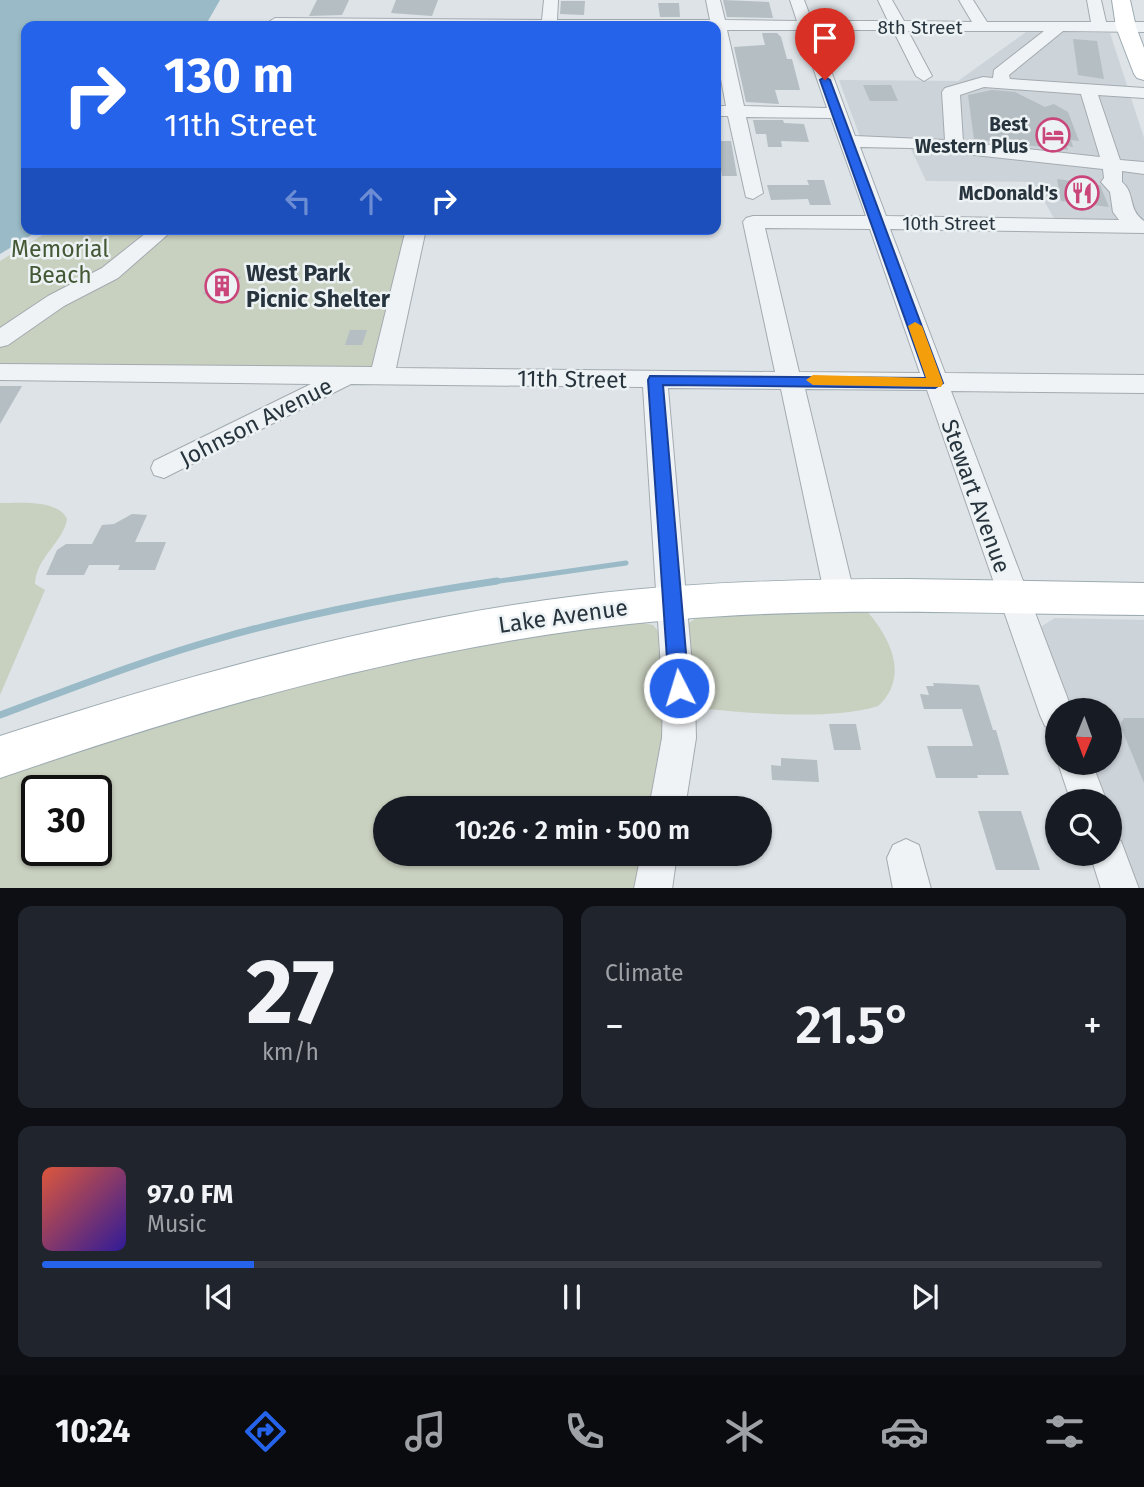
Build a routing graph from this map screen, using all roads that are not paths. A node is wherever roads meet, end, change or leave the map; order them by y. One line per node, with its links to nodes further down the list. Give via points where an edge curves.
1 (551, 0): 10 (street)
2 (713, 0): 11 (street)
3 (797, 0): 14 (street, Stewart Avenue)
4 (885, 0): 15 (street)
5 (965, 0): 16 (street)
6 (1121, 0): 17 (main road)
7 (1094, 1): 12 (street)
8 (276, 20): 9 (street, 8th Street)
9 (463, 20)
10 (549, 21)
11 (717, 21)
12 (1100, 23): 17 (street, 8th Street); 18 (street, 8th Street)
13 (721, 25): 14 (street, 8th Street)
14 (806, 26): 15 (street, 8th Street); 27 (street, Stewart Avenue)
15 (898, 26): 16 (street, 8th Street); 21 (street)
16 (983, 27): 18 (street, 8th Street)
17 (1135, 27): 20 (main road)
18 (1058, 28): 22 (street, via 1000,74)
19 (721, 39): 26 (street)
20 (1144, 74)
21 (924, 76)
22 (1004, 83): 23 (street); 29 (street, via 983,82 951,92)
23 (1087, 87): 24 (street); 30 (street)
24 (1144, 93)
25 (721, 111): 26 (street)
26 (737, 111): 27 (street); 32 (street)
27 (837, 113): 28 (street, Stewart Avenue)
28 (847, 141): 29 (street); 34 (street, Stewart Avenue)
29 (954, 146): 30 (street)
30 (1112, 164): 31 (street); 35 (street, via 1111,182 1120,190 1123,212)
31 (1144, 168)
32 (753, 193)
33 (753, 222): 34 (street, 10th Street); 43 (street)
34 (878, 223): 35 (street, 10th Street); 44 (street, Stewart Avenue)
35 (1140, 227)
36 (157, 235): 38 (street, via 110,273 56,301)
37 (415, 235): 41 (street)
38 (0, 339)
39 (0, 372): 40 (street, 11th Street)
40 (348, 375): 41 (street, 11th Street); 46 (street, Johnson Avenue)
41 (382, 376): 42 (street, 11th Street)
42 (655, 380): 43 (street, 11th Street); 50 (street)
43 (790, 380): 44 (street, 11th Street); 47 (street)
44 (935, 383): 45 (street, 11th Street); 48 (street, Stewart Avenue)
45 (1144, 384)
46 (164, 468)
47 (840, 597): 48 (main road, Lake Avenue); 50 (main road, Lake Avenue)
48 (1013, 598): 49 (main road, Lake Avenue); 51 (street, Stewart Avenue)
49 (1144, 599)
50 (671, 603): 52 (main road, Lake Avenue, via 511,623 363,650 206,691); 53 (street, via 680,713)
51 (1051, 698)
52 (0, 757)
53 (669, 796)
54 (657, 866): 56 (street)
55 (1112, 866): 57 (street)
56 (653, 888)
57 (1120, 888)

